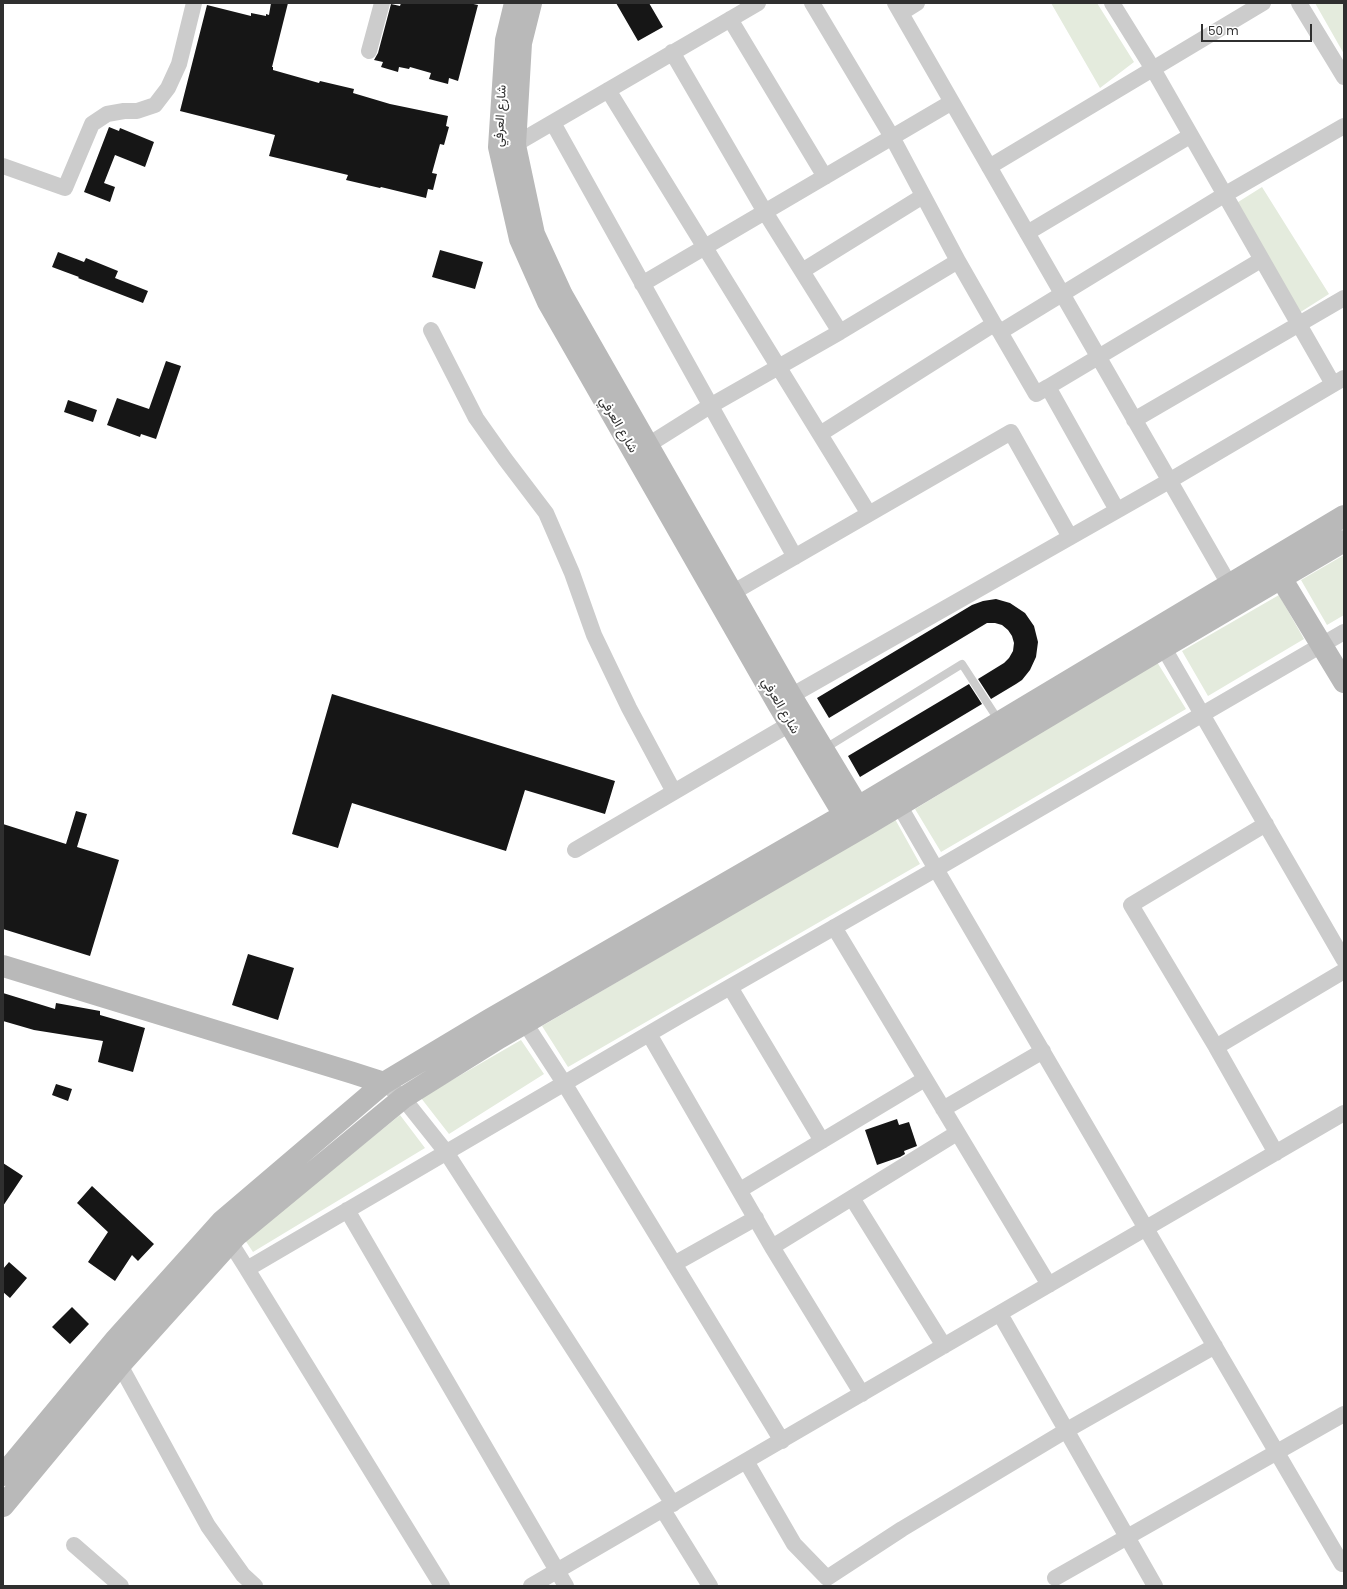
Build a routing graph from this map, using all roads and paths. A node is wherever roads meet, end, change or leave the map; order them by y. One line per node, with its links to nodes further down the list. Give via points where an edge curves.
1 (194, 3): 24 (street, via 179,64 168,88 155,105 137,111 107,114 92,124 65,188)
2 (382, 3): 13 (street)
3 (515, 3): 23 (main road, شارع العرفي, via 506,40)
4 (531, 3): 23 (main road, شارع العرفي, via 521,43)
5 (758, 3): 12 (street)
6 (812, 3): 22 (street)
7 (918, 3): 11 (street)
8 (1112, 3): 15 (street)
9 (1299, 3): 16 (street)
10 (1261, 4): 15 (street)
11 (898, 8): 18 (street)
12 (730, 19): 14 (street); 26 (street)
13 (369, 51)
14 (672, 52): 17 (street); 29 (street)
15 (1153, 69): 21 (street); 25 (street)
16 (1344, 77)
17 (608, 90): 19 (street); 31 (street)
18 (952, 102): 22 (street); 25 (street)
19 (553, 123): 23 (street); 35 (street)
20 (1344, 128): 27 (street)
21 (1190, 136): 27 (street); 30 (street)
22 (892, 138): 26 (street); 28 (street)
23 (507, 149): 49 (main road, شارع العرفي, via 534,234 562,295); 64 (main road, شارع العرفي, via 520,239 548,302)
24 (3, 166)
25 (989, 167): 30 (street)
26 (825, 177): 29 (street)
27 (1224, 195): 32 (street); 36 (street)
28 (923, 196): 33 (street); 34 (street)
29 (765, 212): 31 (street); 34 (street)
30 (1027, 233): 36 (street)
31 (705, 247): 35 (street); 43 (street)
32 (1261, 260): 38 (street); 42 (street)
33 (958, 261): 39 (street); 41 (street)
34 (802, 271): 41 (street)
35 (642, 284): 46 (street)
36 (1062, 294): 39 (street); 42 (street)
37 (1344, 298): 38 (street)
38 (1299, 324): 44 (street); 47 (street)
39 (997, 328): 45 (street, via 1036,394); 48 (street)
40 (431, 330): 69 (street, via 476,418 546,512 572,573 594,635)
41 (840, 332): 43 (street)
42 (1098, 357): 45 (street); 47 (street)
43 (778, 366): 46 (street); 48 (street)
44 (1339, 381): 50 (street)
45 (1048, 387): 51 (street)
46 (710, 406): 49 (street); 56 (street)
47 (1134, 420): 50 (street)
48 (820, 434): 52 (street)
49 (648, 445): 59 (main road, شارع العرفي)
50 (1169, 480): 51 (street); 58 (street)
51 (1117, 510): 54 (street)
52 (869, 514): 54 (street, via 1011,432); 56 (street)
53 (1344, 516): 58 (main road)
54 (1070, 537): 64 (street)
55 (1344, 541): 57 (main road)
56 (795, 557): 59 (street)
57 (1281, 578): 61 (main road); 62 (main road)
58 (1229, 584): 61 (main road)
59 (732, 593): 64 (main road, شارع العرفي)
60 (1344, 632): 62 (street)
61 (1158, 638): 65 (street); 66 (main road); 70 (main road)
62 (1321, 644): 63 (main road); 65 (street)
63 (1344, 682)
64 (784, 700): 67 (main road, شارع العرفي); 68 (main road, شارع العرفي)
65 (1202, 714): 72 (street); 74 (street)
66 (1000, 722): 68 (lane, via 962,664); 71 (main road)
67 (790, 724): 69 (street); 71 (main road, شارع العرفي)
68 (823, 749): 71 (main road, شارع العرفي)
69 (674, 792): 73 (street)
70 (900, 805): 74 (street); 80 (main road)
71 (851, 811): 85 (main road)
72 (1266, 824): 76 (street); 82 (street, via 1131,905)
73 (575, 850)
74 (936, 869): 75 (street); 83 (street)
75 (834, 927): 79 (street); 84 (street)
76 (1344, 960)
77 (3, 966): 85 (main road)
78 (1344, 971): 82 (street)
79 (730, 987): 81 (street); 91 (street)
80 (524, 1023): 86 (street); 87 (main road)
81 (649, 1034): 86 (street); 94 (street)
82 (1216, 1047): 93 (street)
83 (1043, 1051): 88 (street); 98 (street)
84 (925, 1079): 88 (street); 91 (street)
85 (384, 1083): 87 (street); 114 (main road, via 222,1221 116,1339)
86 (564, 1084): 92 (street); 101 (street)
87 (403, 1098): 92 (street); 99 (main road)
88 (943, 1109): 90 (street)
89 (1344, 1114): 93 (street)
90 (957, 1133): 95 (street); 103 (street)
91 (822, 1140): 94 (street)
92 (446, 1152): 96 (street); 116 (street)
93 (1276, 1153): 98 (street)
94 (740, 1190): 97 (street)
95 (852, 1198): 100 (street); 105 (street)
96 (347, 1210): 102 (street); 120 (street)
97 (756, 1218): 100 (street); 101 (street)
98 (1147, 1228): 103 (street); 106 (street)
99 (230, 1242): 102 (street); 107 (main road)
100 (772, 1247): 108 (street)
101 (674, 1264): 111 (street)
102 (248, 1269): 124 (street)
103 (1049, 1285): 104 (street)
104 (1000, 1314): 105 (street); 110 (street)
105 (944, 1346): 108 (street)
106 (1215, 1346): 110 (street); 112 (street)
107 (120, 1365): 115 (main road); 123 (street, via 208,1526 243,1575)
108 (862, 1394): 111 (street)
109 (1344, 1414): 112 (street)
110 (1066, 1430): 113 (street, via 902,1529 827,1578 794,1544); 117 (street)
111 (782, 1441): 113 (street)
112 (1277, 1452): 117 (street); 119 (street)
113 (746, 1461): 116 (street)
114 (3, 1475)
115 (3, 1506)
116 (668, 1507): 120 (street); 127 (street)
117 (1128, 1538): 121 (street); 128 (street)
118 (74, 1545): 122 (street)
119 (1342, 1564)
120 (556, 1572): 125 (street); 126 (street)
121 (1055, 1578)
122 (121, 1586)
123 (255, 1586)
124 (442, 1586)
125 (532, 1586)
126 (566, 1586)
127 (710, 1586)
128 (1156, 1586)

